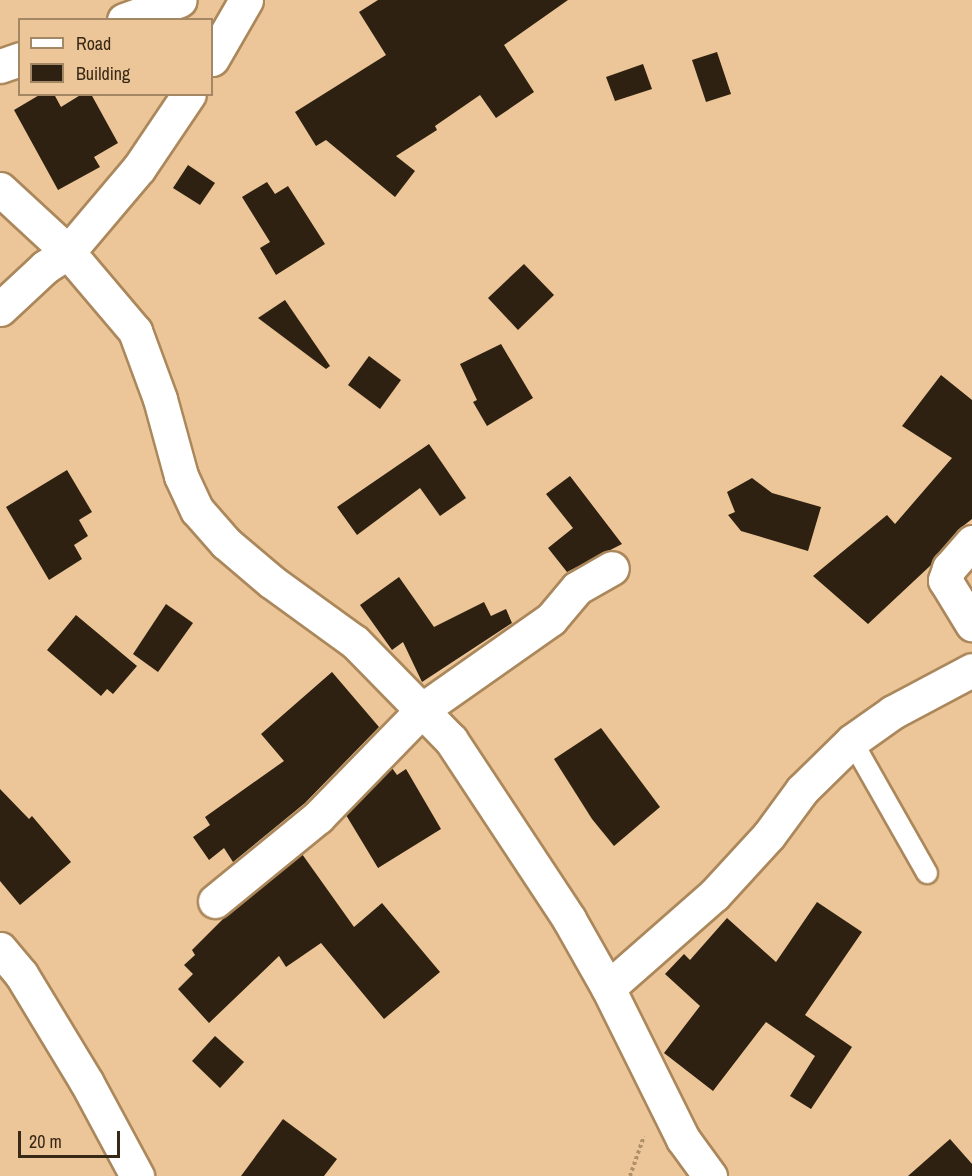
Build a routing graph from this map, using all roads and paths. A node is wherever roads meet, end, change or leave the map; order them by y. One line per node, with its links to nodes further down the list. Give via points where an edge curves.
1 (180, 0): 3 (street)
2 (246, 0): 4 (street)
3 (130, 18)
4 (213, 57)
5 (18, 60): 6 (street)
6 (0, 66)
7 (188, 96): 9 (street, via 139,168)
8 (0, 189): 9 (street)
9 (68, 252): 10 (street, via 45,267); 15 (street, via 135,331 160,399 181,476 197,510 226,543 355,642)
10 (0, 309)
11 (972, 542): 13 (street, via 949,568 945,580)
12 (612, 568): 15 (street, via 577,588 544,625)
13 (972, 624)
14 (972, 670): 16 (street, via 893,712)
15 (423, 708): 18 (street, via 318,817); 20 (street, via 486,792)
16 (852, 741): 17 (lane); 20 (street, via 802,790 714,895)
17 (927, 873)
18 (215, 901)
19 (0, 949): 21 (street, via 21,974)
20 (608, 988): 22 (street, via 683,1138)
21 (138, 1176)
22 (710, 1176)

